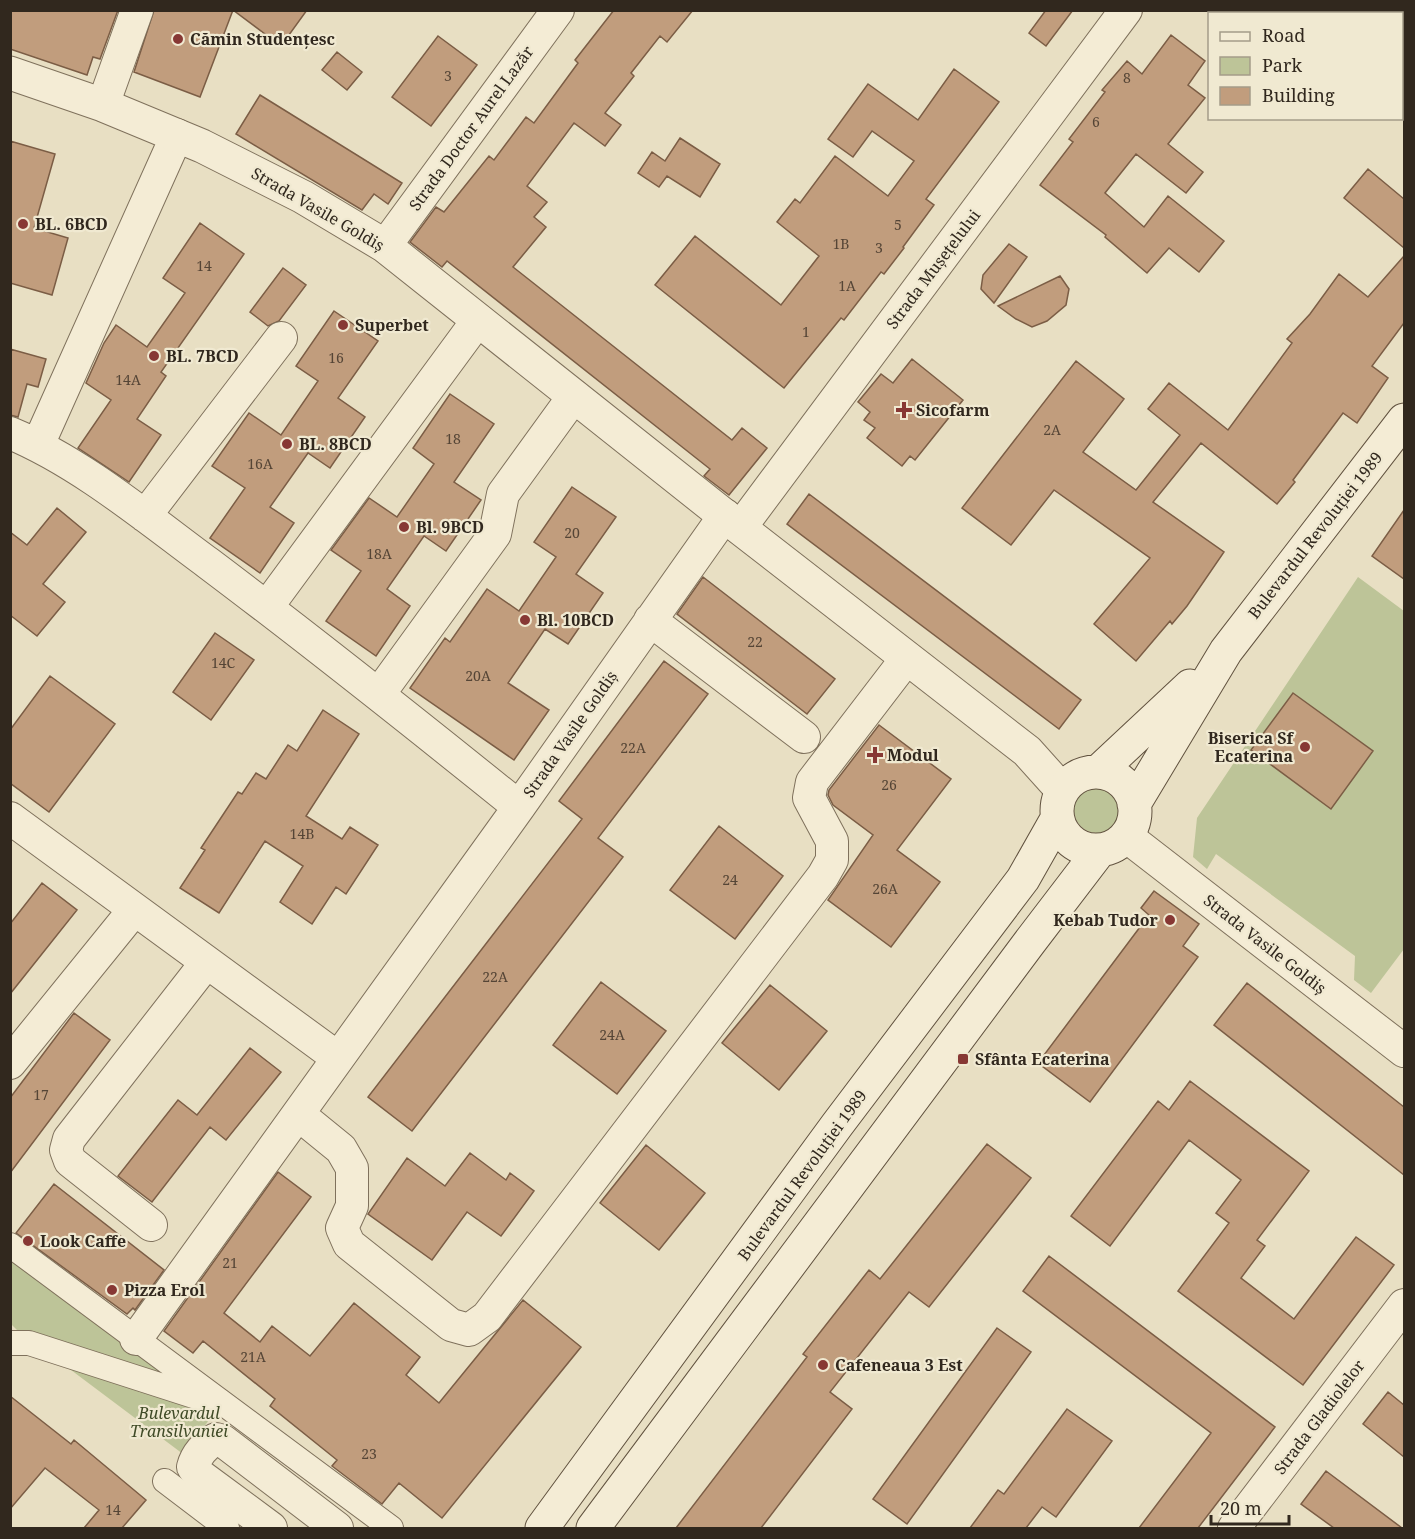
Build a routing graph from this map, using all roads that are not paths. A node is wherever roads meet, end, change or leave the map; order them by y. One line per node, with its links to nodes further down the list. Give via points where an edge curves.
1 (137, 10): 5 (street)
2 (558, 10): 7 (street, Strada Doctor Aurel Lazăr)
3 (1126, 10): 14 (street, Strada Mușețelului)
4 (10, 73): 5 (main road, Strada Vasile Goldiș)
5 (103, 105): 6 (main road, Strada Vasile Goldiș)
6 (177, 135): 7 (main road, Strada Vasile Goldiș, via 269,178); 12 (street, Strada Vasile Goldiș)
7 (385, 246): 8 (main road, Strada Vasile Goldiș)
8 (478, 320): 10 (main road, Strada Vasile Goldiș); 15 (street)
9 (281, 338): 13 (street)
10 (574, 396): 14 (main road, Strada Vasile Goldiș); 19 (street, via 502,494 495,534)
11 (1404, 420): 17 (main road, Bulevardul Revoluției 1989)
12 (24, 439): 13 (street, Strada Vasile Goldiș)
13 (145, 516): 15 (street, Strada Vasile Goldiș)
14 (732, 522): 16 (street, Strada Vasile Goldiș); 18 (main road, Strada Vasile Goldiș)
15 (267, 608): 19 (street, Strada Vasile Goldiș)
16 (650, 620): 20 (street); 24 (street, Strada Vasile Goldiș)
17 (1226, 651): 21 (main road, Bulevardul Revoluției 1989); 23 (main road, Bulevardul Revoluției 1989)
18 (907, 658): 22 (main road, Strada Vasile Goldiș, via 1027,751); 32 (street, via 812,782 809,798 832,841 832,860 823,876 478,1324 469,1330 451,1325 349,1244 342,1228 352,1206 352,1168 341,1149)
19 (379, 694): 24 (street, Strada Vasile Goldiș)
20 (804, 737)
21 (1098, 772): 22 (main road, via 1077,776); 23 (main road, via 1121,782)
22 (1060, 804): 26 (main road, via 1061,830 1077,846 1089,850); 44 (main road, Bulevardul Revoluției 1989, via 1023,879)
23 (1134, 804): 26 (main road, via 1132,827)
24 (519, 807): 30 (street)
25 (10, 818): 27 (street)
26 (1113, 843): 29 (street, Strada Vasile Goldiș); 45 (main road, via 1029,943)
27 (134, 910): 28 (street); 31 (street)
28 (206, 963): 30 (street); 33 (street, via 69,1139 66,1150 70,1161)
29 (1404, 1051)
30 (338, 1058): 32 (street)
31 (10, 1064)
32 (298, 1114): 36 (street)
33 (151, 1225)
34 (10, 1245): 36 (street)
35 (1404, 1305): 46 (street, Strada Gladiolelor)
36 (136, 1339): 38 (street)
37 (10, 1343): 38 (street, via 30,1343)
38 (228, 1407): 43 (street)
39 (165, 1481): 40 (street)
40 (227, 1528)
41 (271, 1528): 42 (street, via 198,1474 193,1467 195,1460 207,1444 216,1439 223,1441)
42 (337, 1528)
43 (390, 1528)
44 (542, 1528)
45 (593, 1528)
46 (1234, 1528)

